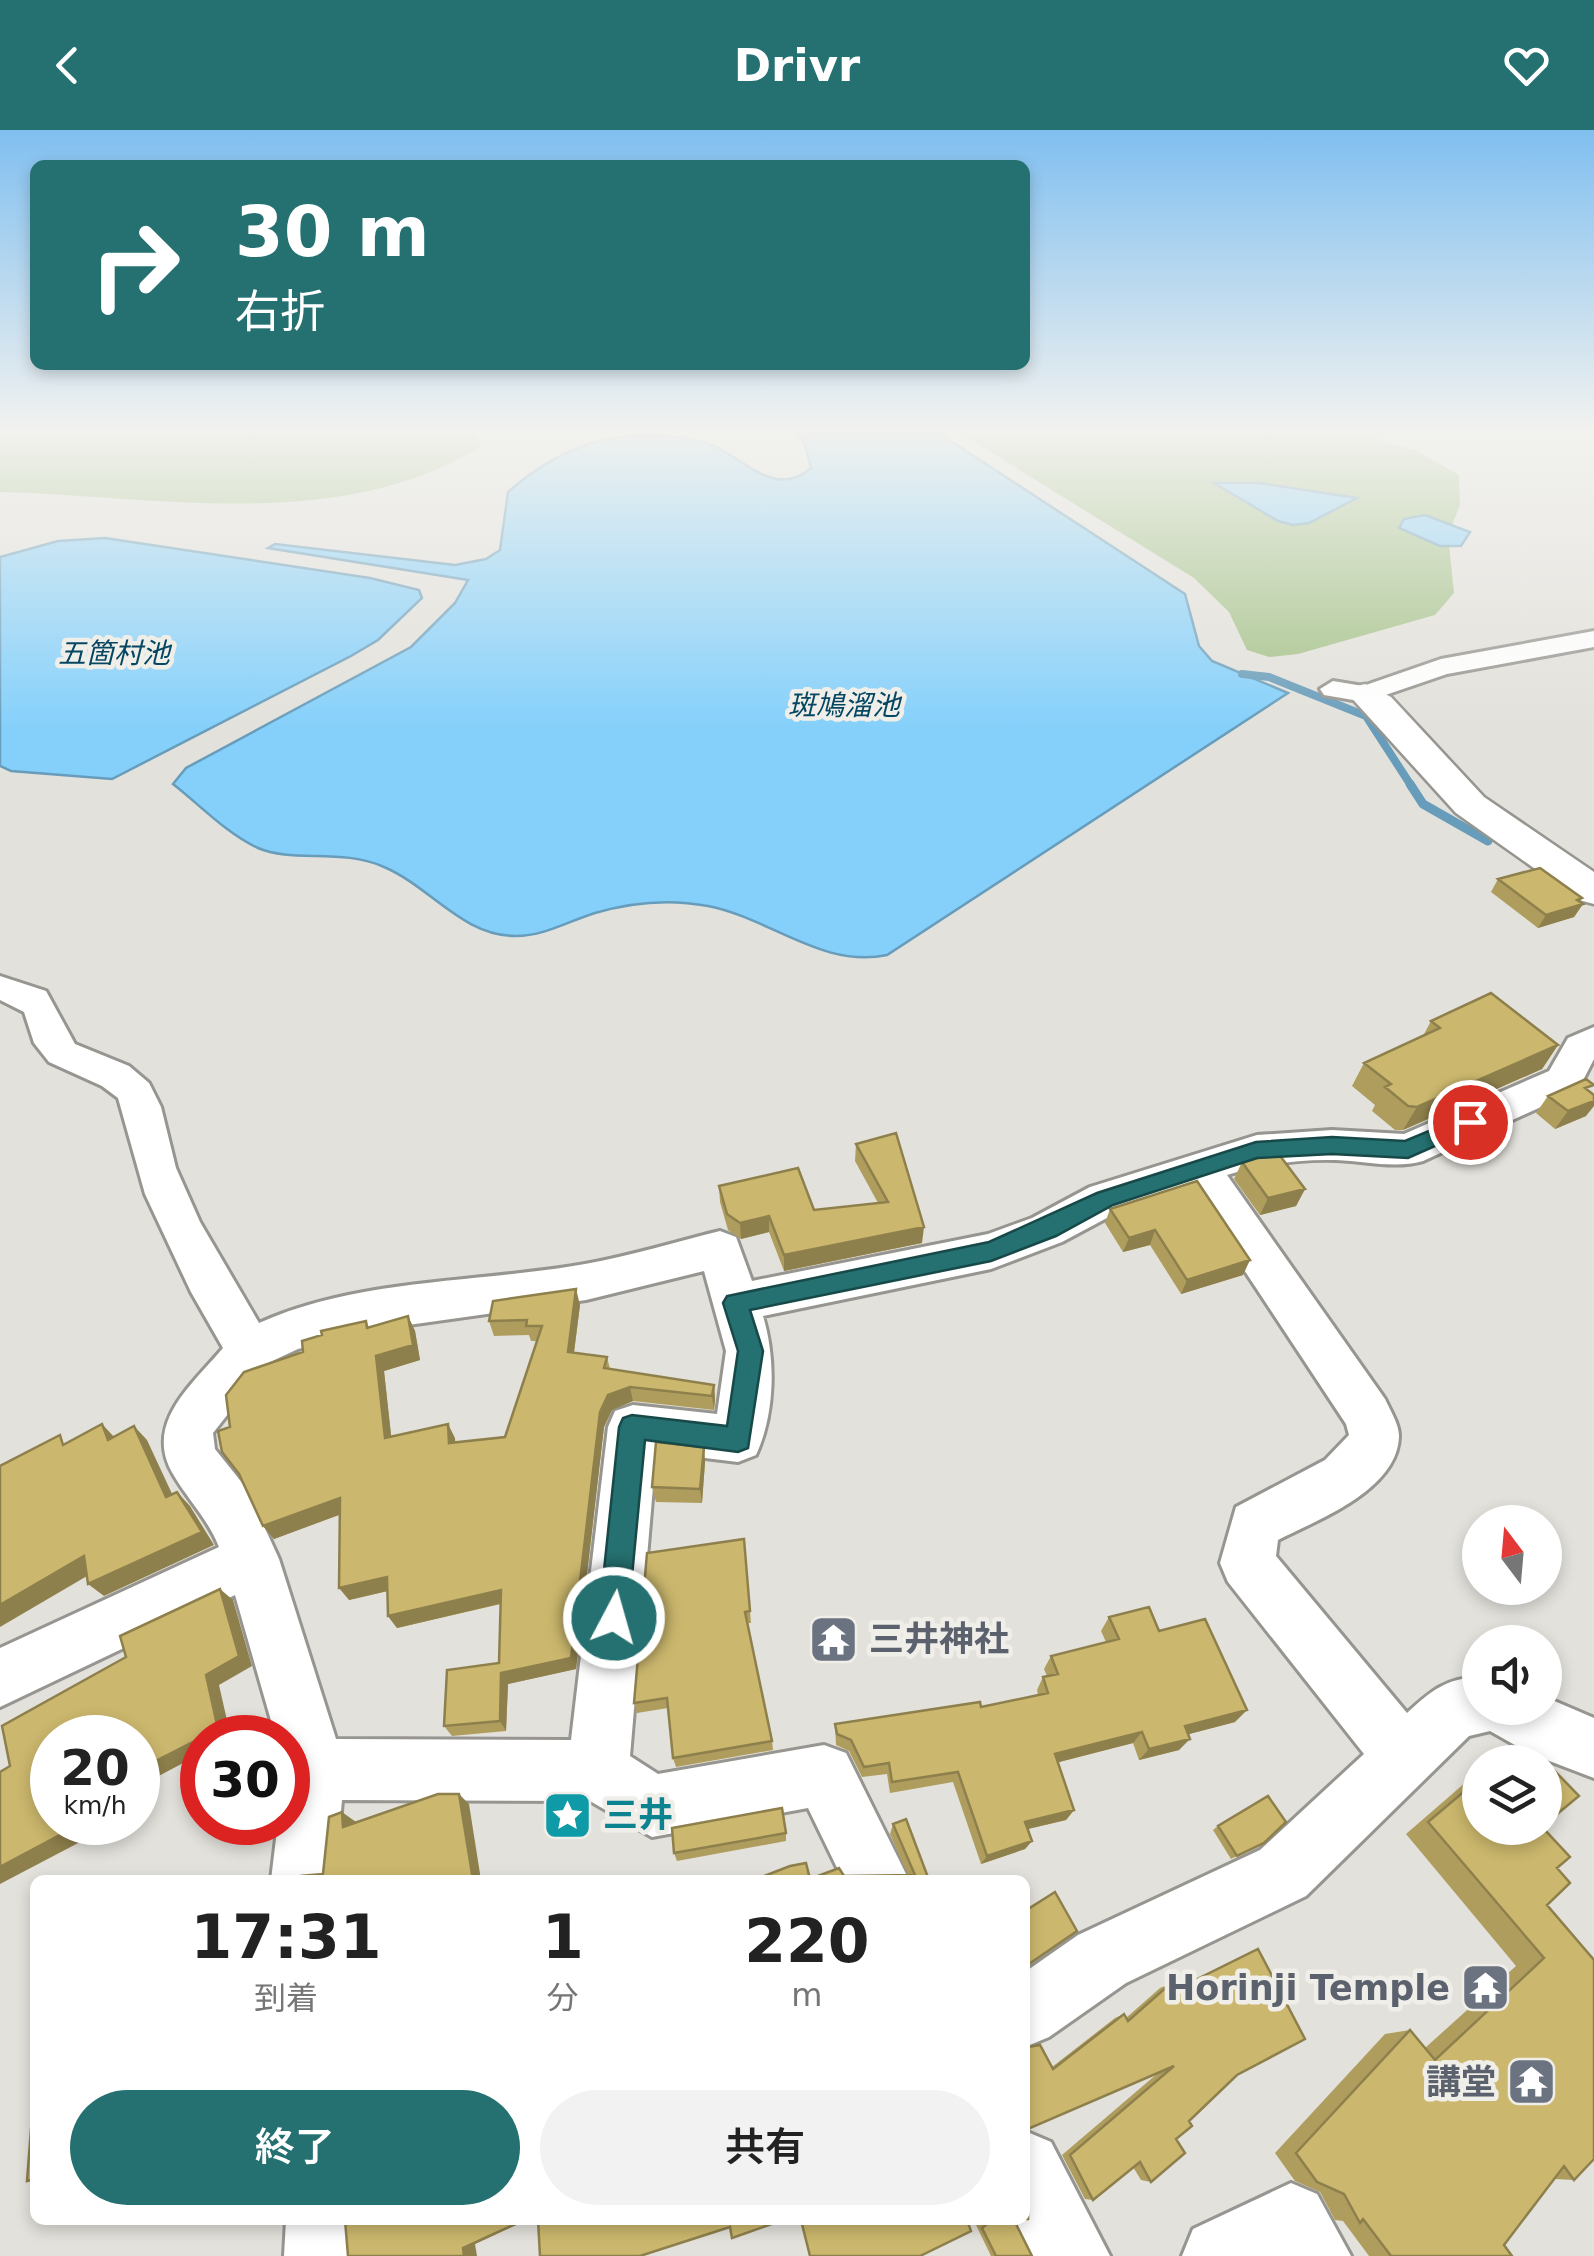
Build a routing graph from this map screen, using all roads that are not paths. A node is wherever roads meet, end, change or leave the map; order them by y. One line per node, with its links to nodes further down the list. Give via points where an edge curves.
1 (1594, 639): 2 (street)
2 (1349, 692): 3 (street, via 1404,728 1456,794)
3 (1594, 891)
4 (0, 988): 8 (street, via 24,992 40,1004 63,1054 129,1084 196,1254 226,1317)
5 (1594, 1040): 6 (street, via 1581,1048 1564,1080 1408,1150 1256,1150)
6 (1200, 1169): 7 (street, via 1105,1199 991,1251); 14 (street, via 1368,1415 1374,1439 1366,1459 1328,1487 1255,1524 1248,1563)
7 (736, 1303): 8 (street, via 720,1250 586,1282 394,1308 290,1331); 16 (street, via 750,1351 738,1440 632,1427)
8 (251, 1349): 9 (street, via 186,1428 191,1458 228,1506)
9 (252, 1559): 10 (street); 15 (street)
10 (0, 1678)
11 (1462, 1707): 14 (street)
12 (1537, 1725): 13 (street)
13 (1594, 1748)
14 (1403, 1756): 19 (street, via 1283,1873 1102,1960)
15 (314, 1769): 16 (street); 17 (street)
16 (598, 1771): 18 (street, via 652,1806 824,1775)
17 (304, 1875)
18 (874, 1875)
19 (1030, 2010)
20 (1030, 2177): 23 (street)
21 (323, 2225): 22 (street)
22 (322, 2256)
23 (1072, 2256)
24 (1220, 2256): 25 (street, via 1290,2220)
25 (1313, 2256)

